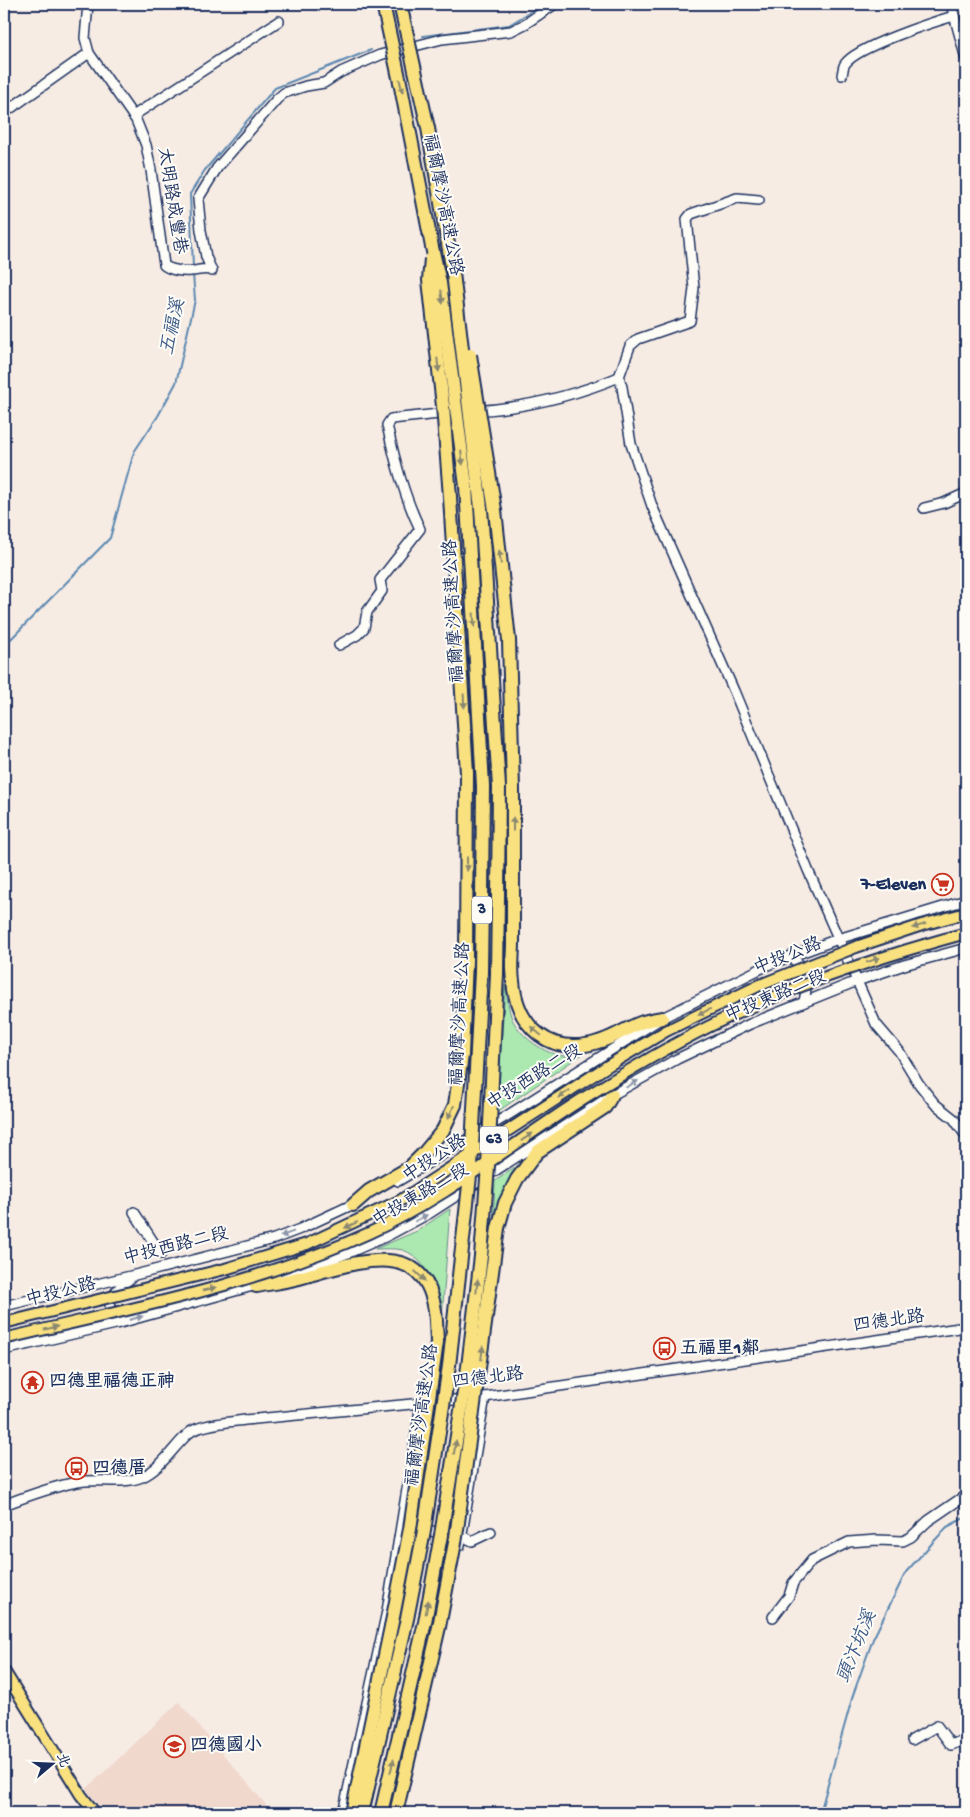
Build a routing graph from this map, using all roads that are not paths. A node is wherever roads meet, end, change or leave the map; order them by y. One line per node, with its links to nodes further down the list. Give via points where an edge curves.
1 (88, 4): 8 (street, 太明路成豐巷, via 84,38)
2 (383, 4): 14 (highway, 福爾摩沙高速公路 / 3, one-way to 14, bridge)
3 (400, 4): 15 (highway, 福爾摩沙高速公路 / 3, bridge, via 428,128)
4 (555, 4): 12 (street, 太明路成豐巷, via 511,31 442,39 380,55 324,83 284,93 276,99 217,168 198,199 206,257 212,271 191,272 164,265 150,162)
5 (951, 4): 6 (street)
6 (954, 16): 9 (street); 10 (street, via 867,49 845,63)
7 (279, 21): 12 (street)
8 (89, 54): 11 (street); 12 (street, 太明路成豐巷)
9 (966, 58)
10 (842, 75)
11 (4, 113)
12 (134, 116)
13 (759, 200): 16 (street, via 737,198 691,214 687,219 694,288 690,321 638,339 630,346)
14 (432, 247): 31 (highway, one-way to 31, bridge, via 429,280 450,497 467,773 462,1055 455,1105 443,1130 409,1168 368,1191); 58 (highway, 福爾摩沙高速公路 / 3, one-way to 58, bridge, via 440,283 466,486 483,786 481,972 471,1167 449,1366 407,1619)
15 (453, 273): 28 (highway, one-way to 15, bridge, via 643,1022 610,1038 568,1047 552,1042 533,1029 517,1002 512,942 513,789 509,640 488,460); 59 (highway, 福爾摩沙高速公路 / 3, one-way to 15, bridge, via 441,1535 468,1367 488,1166 497,974 498,787 495,727 481,508)
16 (619, 376): 19 (street, via 588,389 520,406 391,419 387,425 395,461 409,507 420,529 380,580 382,591 367,612 364,628); 23 (street, via 632,444 652,506)
17 (966, 493): 18 (street)
18 (924, 508)
19 (338, 645)
20 (966, 900): 23 (street, 中投西路二段)
21 (966, 913): 37 (main road, 中投公路 / 63, one-way to 37, bridge, via 856,947 760,985 666,1031 401,1200 307,1244 225,1268)
22 (966, 933): 40 (main road, 中投公路 / 63, one-way to 22, bridge, via 227,1285 343,1244 434,1198 583,1099 708,1027 818,980 898,951)
23 (838, 939): 25 (street, 中投西路二段); 26 (street)
24 (966, 948): 26 (street, 中投東路二段)
25 (789, 958): 27 (street, via 802,966 806,974); 28 (street, 中投西路二段, via 770,964)
26 (857, 981): 27 (street, 中投東路二段); 30 (street, via 876,1024 935,1104 954,1119)
27 (804, 1002): 29 (street, 中投東路二段, one-way to 27, via 677,1059)
28 (662, 1018): 31 (street, 中投西路二段, via 419,1170)
29 (612, 1095): 35 (street, 中投東路二段, one-way to 29, via 348,1253 430,1213); 60 (highway, one-way to 29, bridge, via 440,1627 456,1537 498,1228 505,1203 537,1152 605,1106)
30 (966, 1136)
31 (352, 1205): 34 (street, 中投西路二段, one-way to 34, via 274,1239)
32 (134, 1212): 33 (street)
33 (161, 1254)
34 (135, 1275): 36 (street, 中投西路二段); 38 (street, via 119,1286 110,1300 110,1313)
35 (256, 1286): 38 (street, 中投東路二段, one-way to 35); 57 (highway, one-way to 57, bridge, via 380,1260 406,1265 421,1276 435,1303 437,1342 410,1529)
36 (4, 1306)
37 (4, 1323)
38 (120, 1323): 41 (street, 中投東路二段)
39 (966, 1327): 43 (street, 四德北路)
40 (4, 1340)
41 (4, 1350)
42 (452, 1386): 44 (street)
43 (485, 1397): 44 (street, 四德北路); 50 (street)
44 (451, 1401): 45 (street, 四德北路)
45 (421, 1404): 47 (street, 四德北路, via 245,1420 201,1428 191,1432 152,1471 140,1477 77,1482); 48 (street)
46 (966, 1495): 51 (street, via 903,1541 849,1542 812,1560 793,1583 789,1596)
47 (4, 1505)
48 (401, 1526): 50 (street); 56 (street, via 387,1611)
49 (491, 1532): 50 (street, via 472,1541)
50 (462, 1536): 61 (street)
51 (773, 1617)
52 (4, 1671): 55 (main road)
53 (966, 1739): 54 (street, via 951,1745 937,1726)
54 (912, 1740)
55 (95, 1813)
56 (344, 1813)
57 (352, 1813)
58 (362, 1813)
59 (381, 1813)
60 (396, 1813)
61 (400, 1813)

